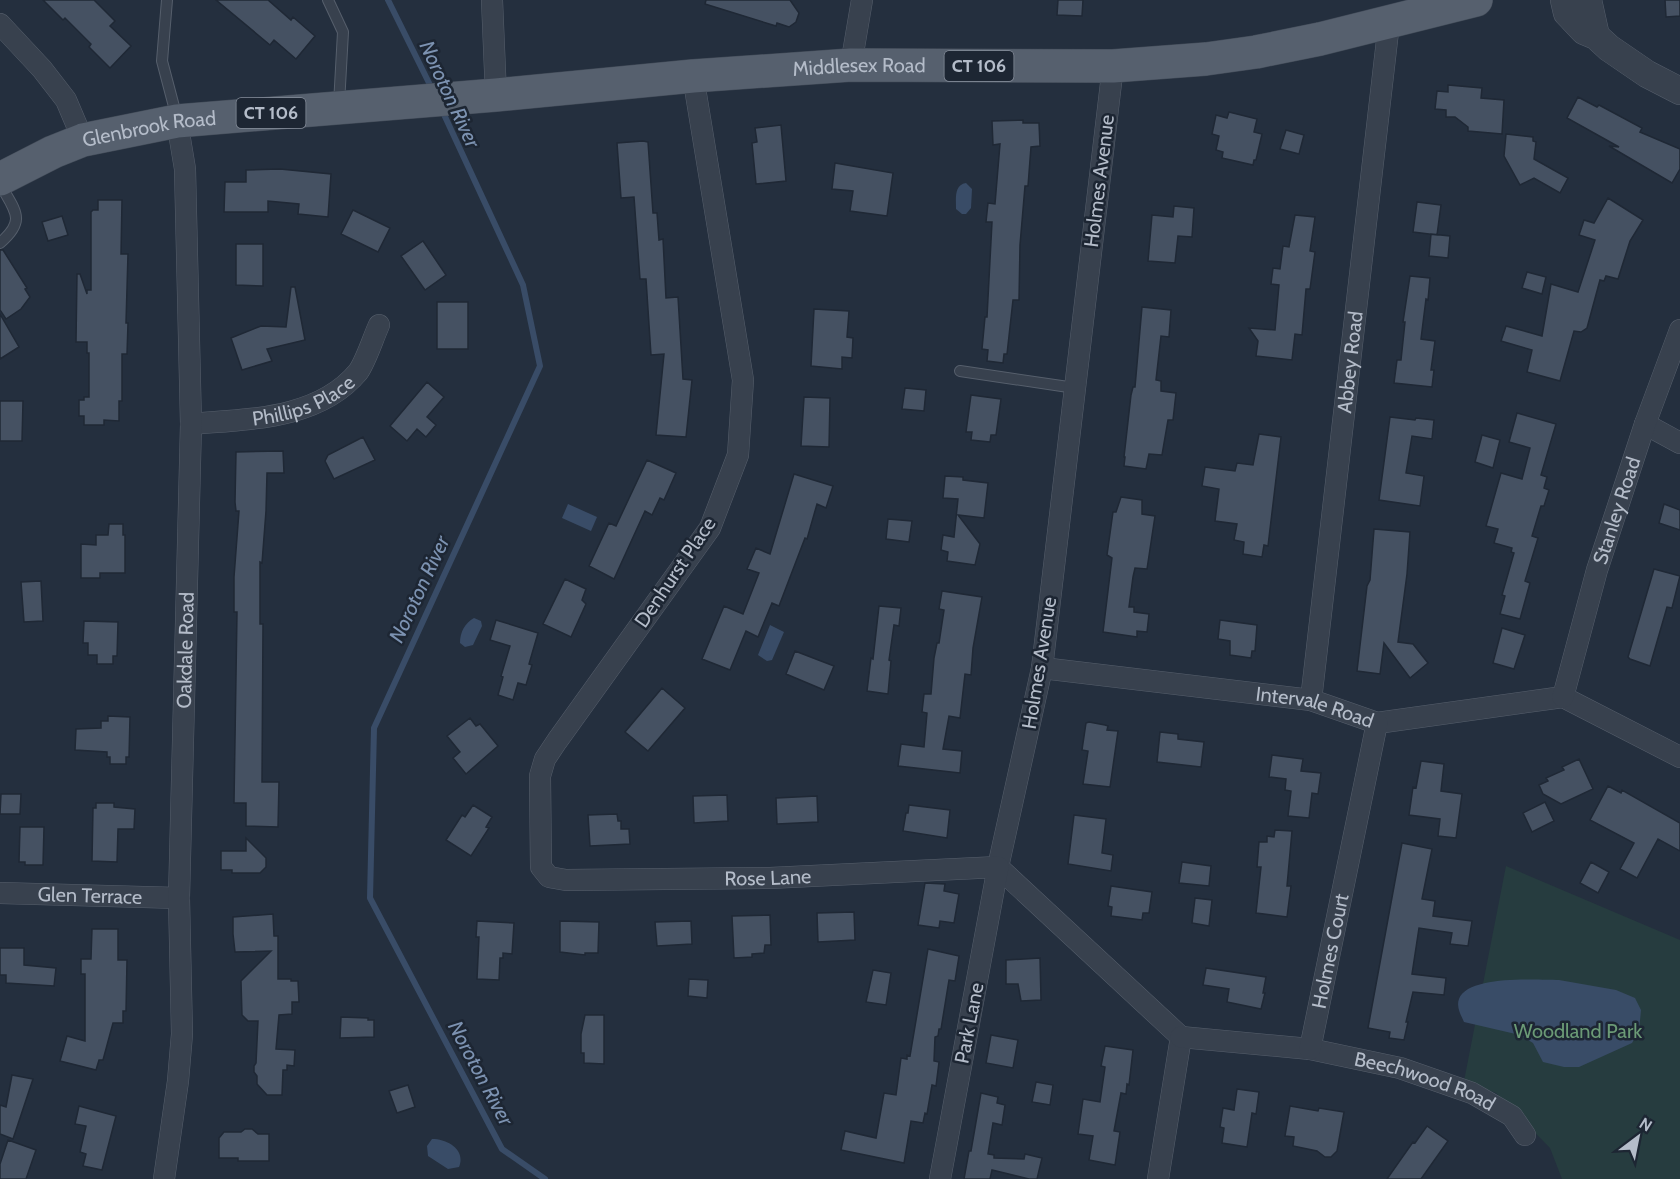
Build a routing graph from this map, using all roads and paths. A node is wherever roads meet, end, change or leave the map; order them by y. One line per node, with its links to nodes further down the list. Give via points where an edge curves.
1 (167, 0): 18 (lane, via 162,61)
2 (328, 0): 17 (lane, via 343,32)
3 (492, 0): 15 (street)
4 (862, 0): 11 (street)
5 (1476, 0): 8 (main road, Middlesex Road / CT 106)
6 (1564, 0): 10 (street, via 1567,13 1576,24)
7 (1588, 0): 10 (street)
8 (1389, 23): 12 (main road, Middlesex Road / CT 106, via 1256,52); 32 (street, Abbey Road)
9 (0, 24): 19 (street, via 66,100)
10 (1596, 36): 14 (street, via 1647,74)
11 (851, 65): 12 (main road, Middlesex Road / CT 106); 13 (main road, Middlesex Road / CT 106)
12 (1113, 66): 26 (street, Holmes Avenue)
13 (693, 76): 15 (main road, Middlesex Road / CT 106); 35 (street, Denhurst Place, via 743,380 738,455 710,528 545,759 540,776)
14 (1680, 91)
15 (486, 96): 16 (main road, Middlesex Road / CT 106)
16 (415, 101): 17 (main road, Glenbrook Road / CT 106)
17 (352, 106): 18 (main road, Glenbrook Road / CT 106)
18 (177, 121): 19 (main road, Glenbrook Road / CT 106); 27 (street, Oakdale Road, via 185,169)
19 (83, 140): 20 (main road, Glenbrook Road / CT 106)
20 (0, 179)
21 (0, 184): 22 (lane, via 17,220 12,233)
22 (0, 243)
23 (379, 325): 27 (street, Phillips Place, via 358,371 332,394 275,416)
24 (1680, 330): 28 (street, Stanley Road)
25 (960, 371): 26 (lane)
26 (1075, 388): 30 (street, Holmes Avenue)
27 (191, 424): 38 (street, Oakdale Road)
28 (1645, 424): 29 (street); 31 (street, Stanley Road, via 1597,570)
29 (1680, 443)
30 (1042, 668): 32 (street, Intervale Road); 36 (street, Holmes Avenue)
31 (1563, 697): 33 (street, Intervale Road); 34 (street)
32 (1311, 700): 33 (street, Intervale Road)
33 (1377, 723): 40 (street, Holmes Court)
34 (1680, 756)
35 (542, 867): 36 (street, Rose Lane, via 549,877 566,880 770,878)
36 (998, 867): 39 (street); 43 (street, Park Lane)
37 (0, 892): 38 (street, Glen Terrace)
38 (179, 898): 42 (street, Oakdale Road, via 183,1034)
39 (1181, 1037): 40 (street); 44 (street)
40 (1310, 1049): 41 (street, Beechwood Road, via 1400,1068 1472,1093 1512,1116)
41 (1525, 1135)
42 (164, 1179)
43 (940, 1179)
44 (1158, 1179)

